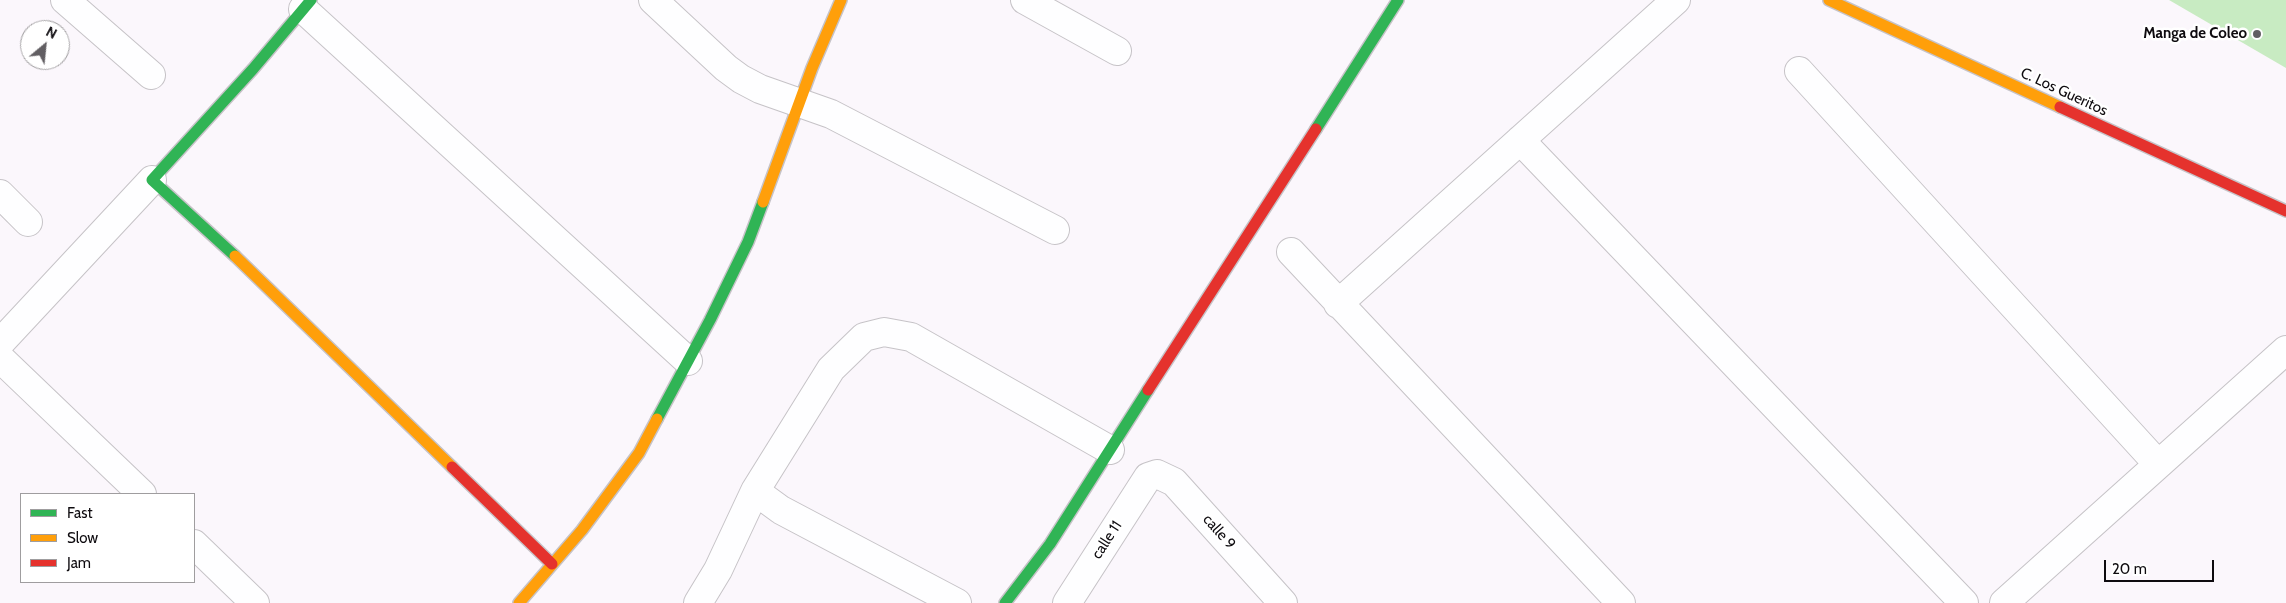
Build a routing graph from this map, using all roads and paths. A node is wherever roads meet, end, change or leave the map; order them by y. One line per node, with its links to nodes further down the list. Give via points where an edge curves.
1 (66, 0): 11 (street)
2 (653, 0): 12 (street, via 741,79 760,89)
3 (840, 0): 12 (street)
4 (1025, 0): 9 (street)
5 (1398, 0): 25 (street)
6 (1676, 0): 13 (street)
7 (1829, 0): 16 (street, C. Los Gueritos)
8 (307, 5): 14 (street); 24 (street)
9 (1117, 51)
10 (1799, 71): 26 (street)
11 (150, 75)
12 (799, 101): 18 (street, via 831,114); 24 (street, via 748,242)
13 (1520, 140): 20 (street); 40 (street)
14 (152, 180): 21 (street); 31 (street, via 268,287)
15 (0, 194): 17 (street)
16 (2286, 211)
17 (28, 222)
18 (1055, 230)
19 (1291, 252): 20 (street)
20 (1338, 304): 39 (street)
21 (0, 343)
22 (2286, 350): 26 (street)
23 (0, 358): 29 (street)
24 (688, 361): 31 (street, via 639,453 582,530)
25 (1110, 450): 28 (street, via 911,337 884,332 864,338 831,369); 36 (street, via 1050,544)
26 (2158, 464): 41 (street)
27 (1148, 477): 37 (street, calle 11); 38 (street, calle 9, via 1157,474 1174,482)
28 (755, 491): 34 (street, via 718,570); 35 (street, via 781,510)
29 (141, 493)
30 (195, 545): 32 (street)
31 (552, 564): 33 (street)
32 (255, 603)
33 (519, 603)
34 (698, 603)
35 (957, 603)
36 (1005, 603)
37 (1067, 603)
38 (1283, 603)
39 (1621, 603)
40 (1964, 603)
41 (2004, 603)

